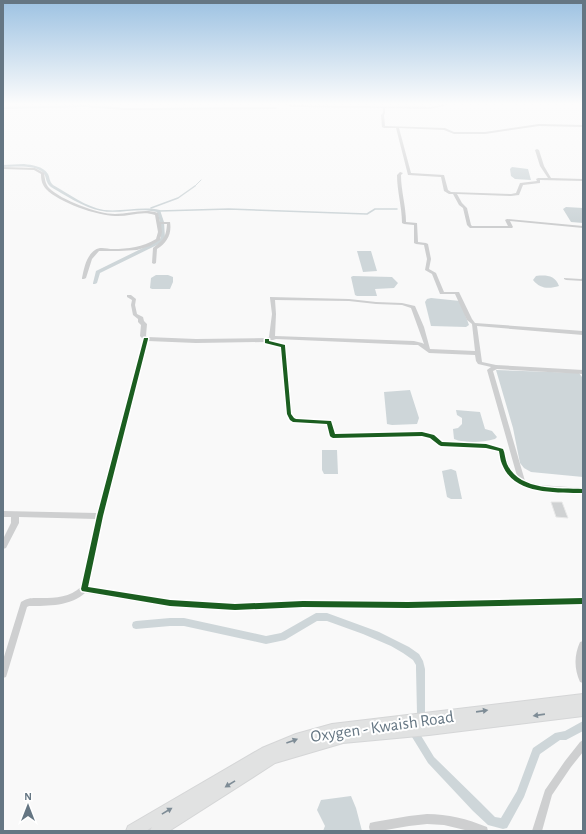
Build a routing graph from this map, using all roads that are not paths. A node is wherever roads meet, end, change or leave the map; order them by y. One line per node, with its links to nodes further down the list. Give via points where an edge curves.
1 (401, 143): 7 (street, via 409,174 443,176 446,191)
2 (537, 150): 5 (street)
3 (3, 168): 8 (street, via 36,169 52,191 92,211 115,215 154,213 157,214)
4 (401, 174): 15 (street, via 399,187 404,223 416,224 416,243 426,244 429,259 427,270 434,272 442,293 457,293)
5 (550, 179): 6 (street); 7 (street, via 538,179 539,182 521,184 518,194)
6 (583, 180)
7 (454, 193): 9 (street, via 465,208 471,227 511,227 507,220)
8 (159, 223): 10 (street, via 169,223 169,232 167,239 155,248); 11 (street, via 160,236 150,245 120,250 97,250 88,261)
9 (583, 227)
10 (154, 263)
11 (84, 278)
12 (566, 279): 13 (street)
13 (583, 279)
14 (129, 296): 17 (street, via 134,299 135,315 141,318 140,322 144,324 143,336)
15 (474, 324): 16 (street); 20 (street)
16 (583, 333)
17 (146, 339): 18 (street); 27 (street)
18 (270, 339): 19 (street, via 276,337 414,343); 19 (street, via 274,314 272,298 349,300 413,307); 23 (street, via 268,343 283,346 292,419 301,422 329,422 333,436 422,434 432,436 441,444 486,446 501,450 505,465)
19 (428, 349): 20 (street)
20 (478, 353): 21 (street, via 480,363)
21 (496, 367): 22 (street); 23 (street, via 490,370 491,376)
22 (583, 372)
23 (523, 484): 24 (street, via 538,488)
24 (583, 491)
25 (3, 514): 26 (street)
26 (15, 515): 27 (street); 28 (street, via 15,523)
27 (100, 516): 29 (street)
28 (3, 546)
29 (84, 589): 30 (street, via 170,603 235,607); 32 (street, via 61,600 28,602 24,605)
30 (583, 601)
31 (583, 645): 33 (street, via 580,653 580,671)
32 (3, 674)
33 (583, 678)
34 (583, 700): 37 (main road, Oxygen - Kwaish Road, one-way to 34, via 266,752 296,740 332,730)
35 (583, 710): 38 (main road, Oxygen - Kwaish Road, one-way to 38, via 343,737 272,758)
36 (583, 745): 41 (street, via 548,793)
37 (133, 831)
38 (157, 831)
39 (374, 831): 40 (street, via 374,827 421,820 443,820)
40 (483, 831)
41 (537, 831)

